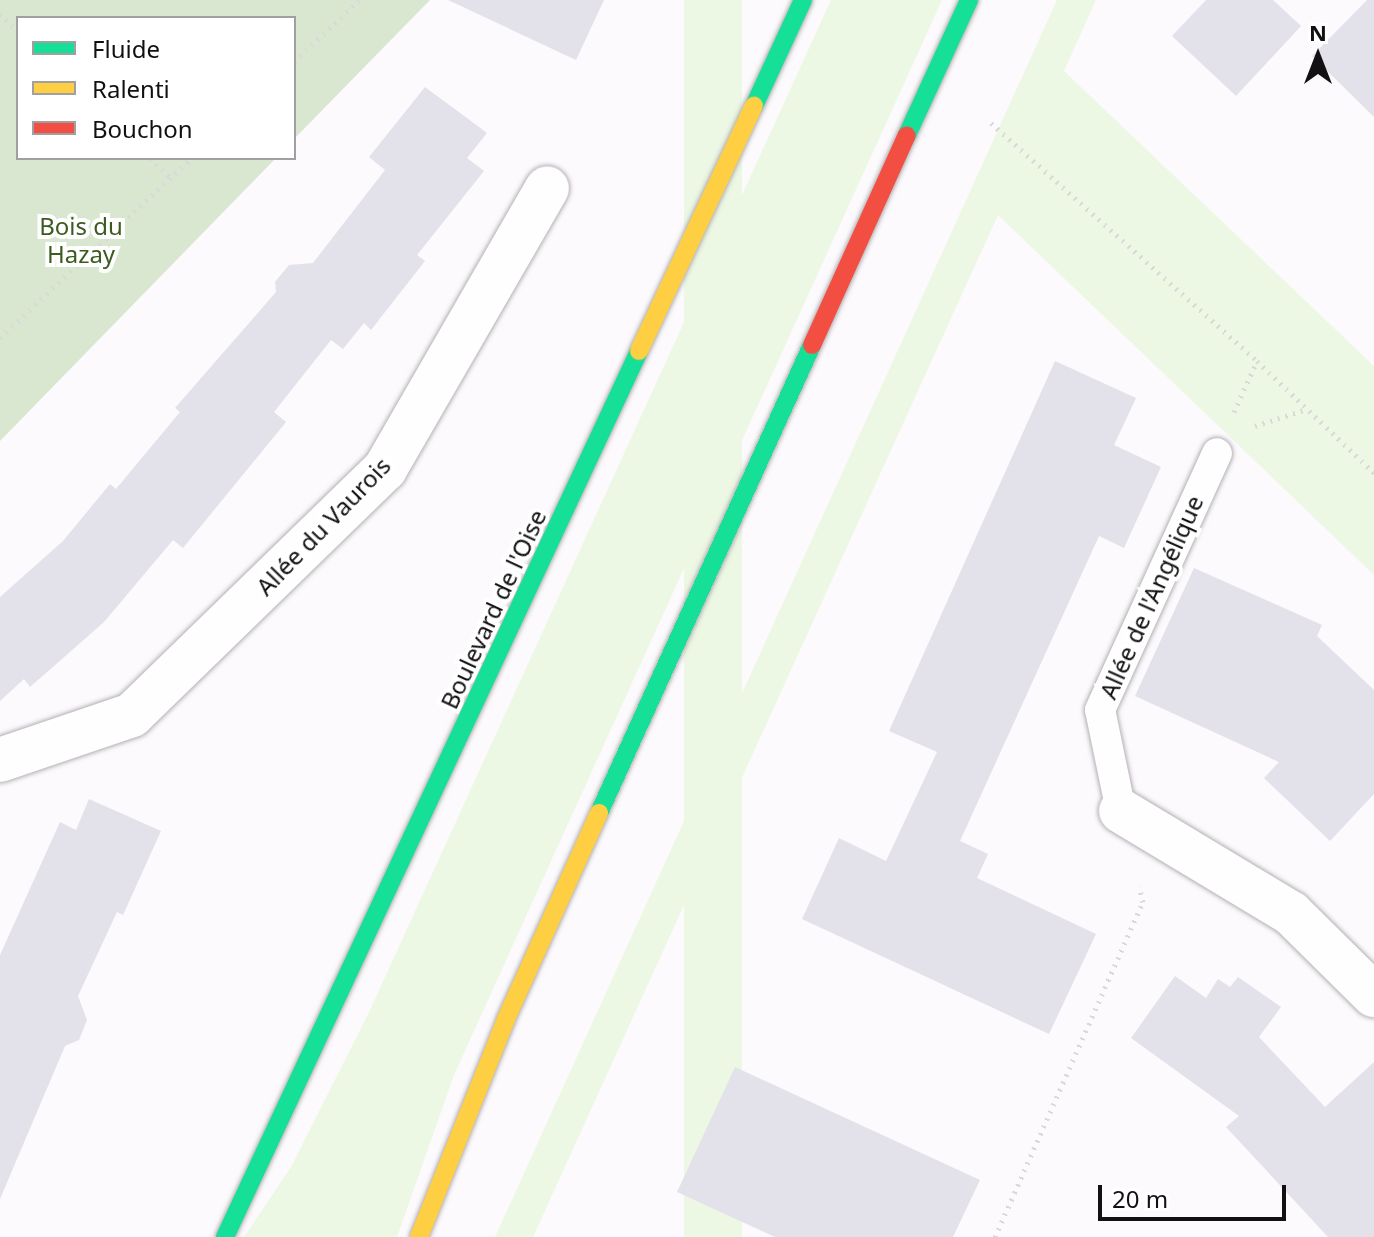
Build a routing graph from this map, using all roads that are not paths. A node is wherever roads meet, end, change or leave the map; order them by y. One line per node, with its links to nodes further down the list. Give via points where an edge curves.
1 (803, 0): 8 (main road, Boulevard de l'Oise)
2 (969, 0): 9 (main road, via 512,1004)
3 (547, 188): 5 (street, Allée du Vaurois, via 385,469 132,715)
4 (1217, 453): 6 (lane, Allée de l'Angélique, via 1100,710)
5 (0, 760)
6 (1121, 811): 7 (street, via 1291,913)
7 (1374, 995)
8 (225, 1237)
9 (419, 1237)

